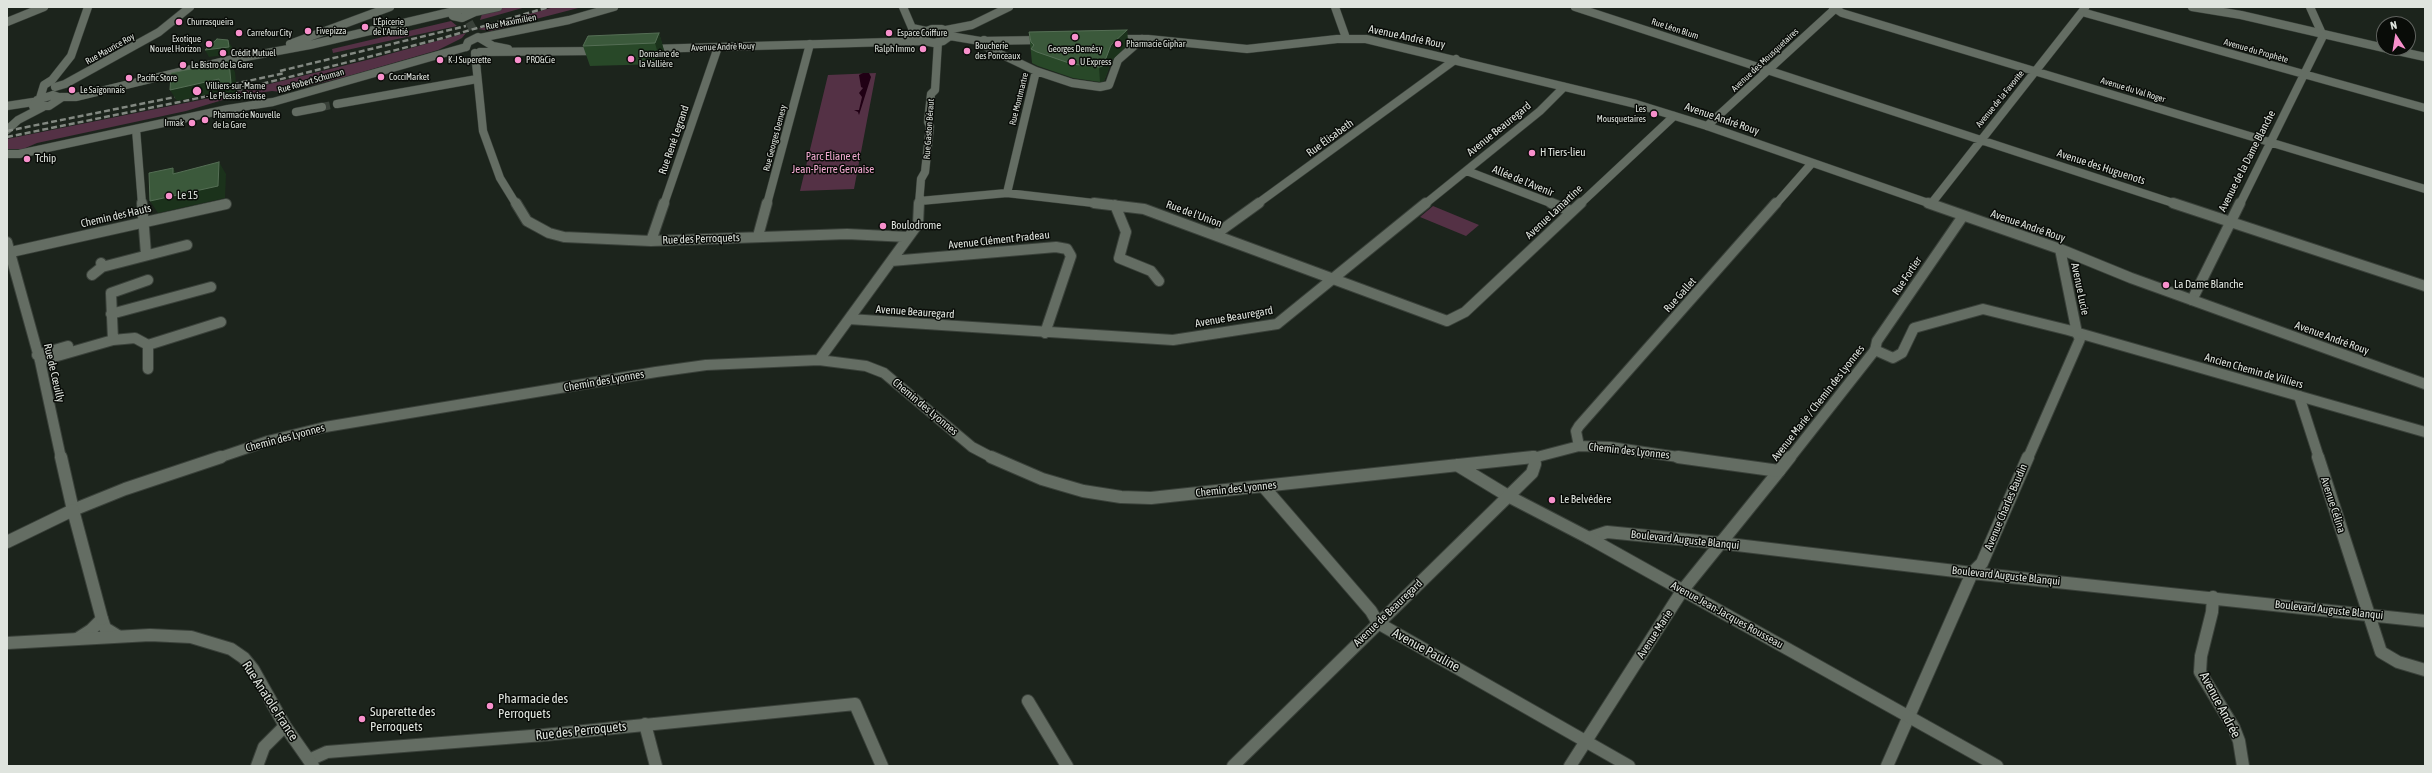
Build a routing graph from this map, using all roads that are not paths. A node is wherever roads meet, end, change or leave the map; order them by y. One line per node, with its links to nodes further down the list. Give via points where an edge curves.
1 (44, 7): 18 (street)
2 (88, 7): 46 (street, via 71,56)
3 (190, 7): 46 (street, Rue Maurice Roy, via 159,32)
4 (390, 7): 38 (street)
5 (441, 7): 17 (street)
6 (498, 7): 15 (street)
7 (614, 7): 22 (street, Rue Maximilien, via 569,20)
8 (903, 7): 21 (street, via 912,28)
9 (1009, 7): 19 (street, via 972,25)
10 (1335, 7): 23 (street)
11 (1575, 7): 40 (street, Rue Léon Blum)
12 (1835, 7): 40 (street, Avenue des Mousquetaires); 42 (street, Avenue du Val Roger, via 1842,13)
13 (2192, 7): 20 (street)
14 (2310, 7): 20 (street)
15 (474, 9): 17 (street); 17 (street, via 468,20 454,17 452,15)
16 (2084, 10): 42 (street, Avenue de la Favorite); 43 (street, Avenue du Prophète)
17 (455, 12): 38 (street)
18 (7, 22)
19 (948, 33): 21 (street); 26 (street); 28 (street)
20 (2321, 33): 31 (street); 43 (street, Avenue de la Dame Blanche, via 2322,36)
21 (924, 35): 28 (street); 29 (street, Avenue André Rouy, via 896,42)
22 (477, 36): 30 (street); 32 (street, via 466,43)
23 (1346, 38): 25 (street, Avenue André Rouy, via 1247,49); 39 (street, Avenue André Rouy, via 1377,41)
24 (1106, 39): 25 (street, Avenue André Rouy)
25 (1142, 39): 41 (street, via 1118,60 1109,85 1100,87 1072,83)
26 (982, 40): 27 (street); 28 (street, via 963,43); 41 (street, Rue Montmartre, via 990,49)
27 (1049, 40)
28 (940, 42): 68 (street, Rue Gaston Béraut, via 935,90 931,94 928,122 930,126 925,172 921,178)
29 (810, 44): 33 (street, Avenue André Rouy); 77 (street, Rue Georges Demesy)
30 (492, 46): 36 (street, via 489,50); 37 (street)
31 (2376, 46)
32 (466, 47): 36 (street, via 468,51); 57 (street, Rue Robert Schuman, via 273,102)
33 (718, 47): 34 (street, Avenue André Rouy); 79 (street, Rue René Legrand)
34 (640, 49)
35 (609, 50): 37 (street)
36 (478, 52): 37 (street); 44 (street, Rue des Perroquets)
37 (526, 52)
38 (260, 54): 46 (street, via 76,97)
39 (1456, 59): 45 (street, Avenue André Rouy); 76 (street, Rue Élisabeth, via 1450,66)
40 (1769, 70): 56 (street, Avenue des Mousquetaires); 59 (street, Avenue des Huguenots)
41 (1036, 71): 67 (street, Rue Montmartre)
42 (2035, 71): 59 (street, Avenue de la Favorite); 60 (street, Avenue du Val Roger)
43 (2303, 74): 52 (street, Avenue du Prophète); 60 (street, Avenue de la Dame Blanche)
44 (477, 79): 48 (street); 79 (street, Rue des Perroquets, via 483,132 500,178 527,221 564,237)
45 (1564, 87): 54 (street, Avenue André Rouy); 65 (street, Avenue Beauregard, via 1541,110)
46 (55, 90): 47 (street); 47 (street, via 44,86); 50 (street, via 55,103)
47 (35, 102): 49 (street); 50 (street); 55 (street)
48 (337, 104)
49 (7, 106)
50 (42, 107): 55 (street)
51 (322, 107): 53 (street)
52 (2425, 108)
53 (296, 112)
54 (1674, 116): 56 (street, Avenue André Rouy); 72 (street, Avenue Lamartine)
55 (15, 122): 58 (street)
56 (1707, 126): 64 (street, Avenue André Rouy)
57 (136, 129): 62 (street, Rue Robert Schuman); 74 (street)
58 (7, 130)
59 (1980, 140): 70 (street, Avenue de la Favorite); 75 (street, Avenue des Huguenots)
60 (2270, 143): 66 (street, Avenue du Val Roger); 75 (street, Avenue de la Dame Blanche)
61 (7, 154): 62 (street, Rue Robert Schuman)
62 (19, 154): 63 (street, Rue Robert Schuman)
63 (7, 157)
64 (1812, 163): 70 (street, Avenue André Rouy); 108 (street, Rue Gallet, via 1579,426 1576,431)
65 (1467, 171): 72 (street, Allée de l'Avenir); 87 (street, Avenue Beauregard)
66 (2425, 189)
67 (1006, 193): 68 (street, Rue de l'Union); 71 (street, Rue de l'Union)
68 (920, 201): 78 (street, Rue Gaston Béraut, via 918,224)
69 (226, 204): 74 (street, Chemin des Hauts)
70 (1930, 204): 73 (street, Avenue André Rouy)
71 (1115, 205): 76 (street, Rue de l'Union, via 1144,209); 89 (street, via 1126,232 1119,258 1152,271)
72 (1571, 211): 95 (street, Avenue Lamartine, via 1465,312)
73 (1963, 216): 82 (street, Avenue André Rouy); 101 (street, Rue Fortier, via 1877,341)
74 (143, 222): 83 (street, Chemin des Hauts); 84 (street)
75 (2230, 222): 90 (street, Avenue des Huguenots); 92 (street, Avenue de la Dame Blanche)
76 (1216, 234): 87 (street, Rue de l'Union)
77 (758, 236): 78 (street, Rue des Perroquets, via 848,234); 79 (street, Rue des Perroquets)
78 (908, 237): 85 (street)
79 (651, 241)
80 (7, 242): 83 (street, Rue de Cœuilly)
81 (187, 244): 84 (street)
82 (2060, 249): 92 (street, Avenue André Rouy); 98 (street, Avenue Lucie)
83 (11, 252): 102 (street, Rue de Cœuilly)
84 (146, 254): 86 (street, via 102,265)
85 (891, 261): 94 (street); 97 (street, Avenue Clément Pradeau, via 1056,247 1068,249 1071,256)
86 (92, 275)
87 (1333, 279): 95 (street, Rue de l'Union); 97 (street, Avenue Beauregard, via 1277,324 1173,340)
88 (148, 280): 93 (street, via 111,293)
89 (1159, 280)
90 (2425, 286)
91 (211, 287): 93 (street)
92 (2192, 300): 105 (street, Avenue André Rouy)
93 (111, 314): 99 (street)
94 (849, 319): 97 (street, Avenue Beauregard); 103 (street)
95 (1447, 321)
96 (221, 322): 100 (street)
97 (1045, 333)
98 (2077, 333): 101 (street, Ancien Chemin de Villiers, via 1983,309 1914,328 1902,352 1893,358); 106 (street, Ancien Chemin de Villiers); 118 (street, Avenue Charles Baudin, via 2080,339 1982,563)
99 (113, 336): 100 (street, via 135,338); 102 (street)
100 (148, 345): 104 (street)
101 (1875, 350): 111 (street, Avenue Marie / Chemin des Lyonnes)
102 (38, 358): 114 (street, Rue de Cœuilly)
103 (819, 360): 112 (street, Chemin des Lyonnes, via 866,366 884,373 972,447 1042,480 1070,488 1121,497 1151,498); 114 (street, Chemin des Lyonnes, via 706,365 325,427 268,441 125,489)
104 (148, 369)
105 (2425, 384)
106 (2299, 396): 107 (street, Ancien Chemin de Villiers); 121 (street, Avenue Célina)
107 (2425, 432)
108 (1579, 446): 109 (street, Chemin des Lyonnes); 111 (street, Chemin des Lyonnes, via 1627,449)
109 (1533, 457): 110 (street, Chemin des Lyonnes); 113 (street, Avenue de Beauregard, via 1534,470)
110 (1461, 465): 112 (street, Chemin des Lyonnes); 113 (street, Avenue Jean-Jacques Rousseau, via 1462,470)
111 (1780, 471): 117 (street, Avenue Marie)
112 (1263, 486): 124 (street, Avenue Pauline, via 1371,610)
113 (1508, 496): 115 (street, Avenue Jean-Jacques Rousseau); 124 (street, Avenue de Beauregard)
114 (73, 510): 116 (street, Chemin des Lyonnes); 122 (street)
115 (1589, 538): 117 (street, Boulevard Auguste Blanqui, via 1608,532); 119 (street, Avenue Jean-Jacques Rousseau)
116 (7, 542)
117 (1720, 543): 118 (street, Boulevard Auguste Blanqui); 119 (street, Avenue Marie)
118 (1972, 573): 120 (street, Boulevard Auguste Blanqui); 130 (street, Avenue Charles Baudin)
119 (1682, 591): 130 (street, Avenue Jean-Jacques Rousseau); 133 (street, Avenue Marie)
120 (2213, 597): 121 (street, Boulevard Auguste Blanqui); 144 (street, Avenue Andrée, via 2200,672 2234,728)
121 (2368, 614): 123 (street, Boulevard Auguste Blanqui); 128 (street, Avenue Célina, via 2381,652 2398,662)
122 (102, 619): 125 (street, via 105,628); 126 (street, via 91,630)
123 (2425, 621)
124 (1378, 623): 133 (street, Avenue Pauline); 139 (street, Avenue de Beauregard)
125 (118, 636): 126 (street, Rue Anatole France); 132 (street, Rue Anatole France, via 191,637 231,649 244,658 253,669)
126 (74, 640): 127 (street, Rue Anatole France)
127 (7, 643)
128 (2425, 670)
129 (1028, 701): 138 (street)
130 (1909, 717): 142 (street, Avenue Charles Baudin); 143 (street, Avenue Jean-Jacques Rousseau)
131 (645, 724): 134 (street, Rue des Perroquets, via 544,735 327,752); 136 (street); 137 (street, Rue des Perroquets, via 855,704)
132 (285, 726): 134 (street, Rue Anatole France); 135 (street, via 264,747)
133 (1586, 741): 140 (street, Avenue Marie); 141 (street, Avenue Pauline)
134 (311, 763)
135 (257, 766)
136 (656, 766)
137 (882, 766)
138 (1067, 766)
139 (1233, 766)
140 (1570, 766)
141 (1629, 766)
142 (1887, 766)
143 (1997, 766)
144 (2243, 766)

